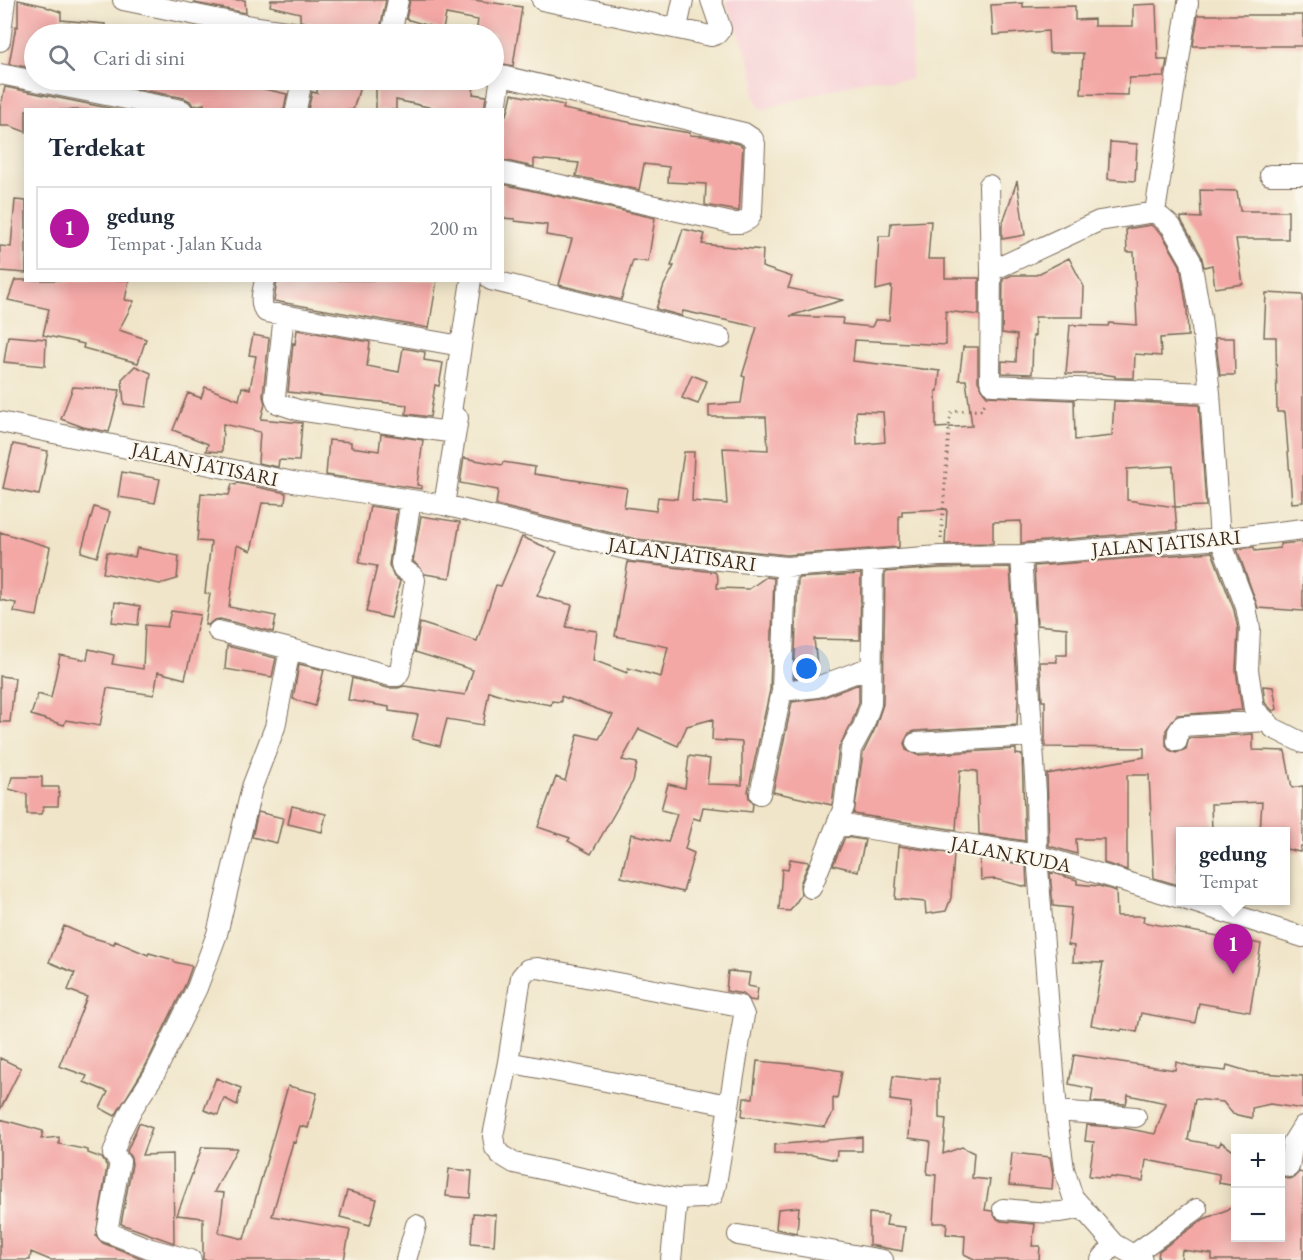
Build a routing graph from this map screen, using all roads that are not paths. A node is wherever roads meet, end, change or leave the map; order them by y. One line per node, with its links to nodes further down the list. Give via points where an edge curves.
1 (5, 0): 12 (street)
2 (123, 0): 8 (street)
3 (398, 0): 10 (street)
4 (542, 0): 11 (street)
5 (683, 0): 11 (street)
6 (711, 0): 11 (street, via 721,29 717,34)
7 (1188, 3): 26 (street)
8 (179, 6): 9 (street)
9 (261, 24)
10 (393, 24)
11 (677, 28)
12 (0, 41)
13 (0, 74): 15 (street)
14 (504, 77): 22 (street, via 750,136 754,144 752,212 746,222 732,223)
15 (24, 79)
16 (81, 90): 19 (street)
17 (300, 90): 20 (street)
18 (497, 90): 21 (street)
19 (172, 108)
20 (296, 108)
21 (496, 108)
22 (504, 171)
23 (1270, 175): 24 (street)
24 (1303, 175)
25 (989, 185): 27 (street)
26 (1155, 212): 27 (street, via 1099,221); 35 (street, via 1171,226 1191,261)
27 (991, 271): 35 (street, via 993,385)
28 (265, 282): 32 (street, via 263,309)
29 (471, 282): 34 (street)
30 (478, 282): 38 (street)
31 (499, 282): 33 (street)
32 (284, 315): 34 (street); 34 (street, via 275,397 277,403 298,410 448,432)
33 (721, 338)
34 (461, 346)
35 (1210, 393): 40 (street)
36 (0, 422): 37 (street, JALAN JATISARI, via 293,482)
37 (411, 500): 38 (street, JALAN JATISARI); 45 (street, via 401,563 415,580 398,674 391,676)
38 (444, 505): 43 (street, JALAN JATISARI, via 634,551)
39 (1303, 529): 40 (street, JALAN JATISARI)
40 (1220, 539): 41 (street, JALAN JATISARI); 48 (street, via 1246,607 1254,709)
41 (1022, 555): 42 (street, JALAN JATISARI); 49 (street)
42 (873, 561): 43 (street, JALAN JATISARI); 46 (street)
43 (786, 567): 47 (street)
44 (218, 631): 45 (street)
45 (290, 649): 74 (street, via 275,727 252,787 217,934 197,988 154,1075 128,1116 113,1154 120,1162 106,1232)
46 (871, 667): 47 (street, via 817,687); 54 (street, via 871,704 851,749 844,807)
47 (782, 691): 53 (street)
48 (1266, 721): 50 (street, via 1182,726); 51 (street)
49 (1032, 736): 52 (street); 55 (street)
50 (1177, 741)
51 (1303, 742)
52 (916, 743)
53 (760, 794)
54 (838, 824): 55 (street, JALAN KUDA); 56 (street)
55 (1037, 855): 57 (street, JALAN KUDA); 62 (street)
56 (811, 888)
57 (1176, 897)
58 (1203, 905): 59 (street)
59 (1303, 937)
60 (508, 1062): 61 (street); 61 (street, via 521,977 528,969 732,1003 740,1006 744,1015); 66 (street, via 493,1136 501,1155 514,1163)
61 (729, 1105): 66 (street, via 712,1195)
62 (1057, 1112): 63 (street); 67 (street, via 1064,1169 1073,1197)
63 (1136, 1117)
64 (1303, 1126): 65 (street, via 1293,1142)
65 (1289, 1167)
66 (677, 1199): 76 (street)
67 (1082, 1207): 68 (street, via 1045,1213); 72 (street)
68 (1003, 1209)
69 (1197, 1209): 73 (street)
70 (416, 1225): 75 (street)
71 (738, 1235): 77 (street)
72 (1114, 1244): 73 (street); 78 (street)
73 (1138, 1258)
74 (191, 1260)
75 (406, 1260)
76 (671, 1260)
77 (883, 1260)
78 (1101, 1260)

